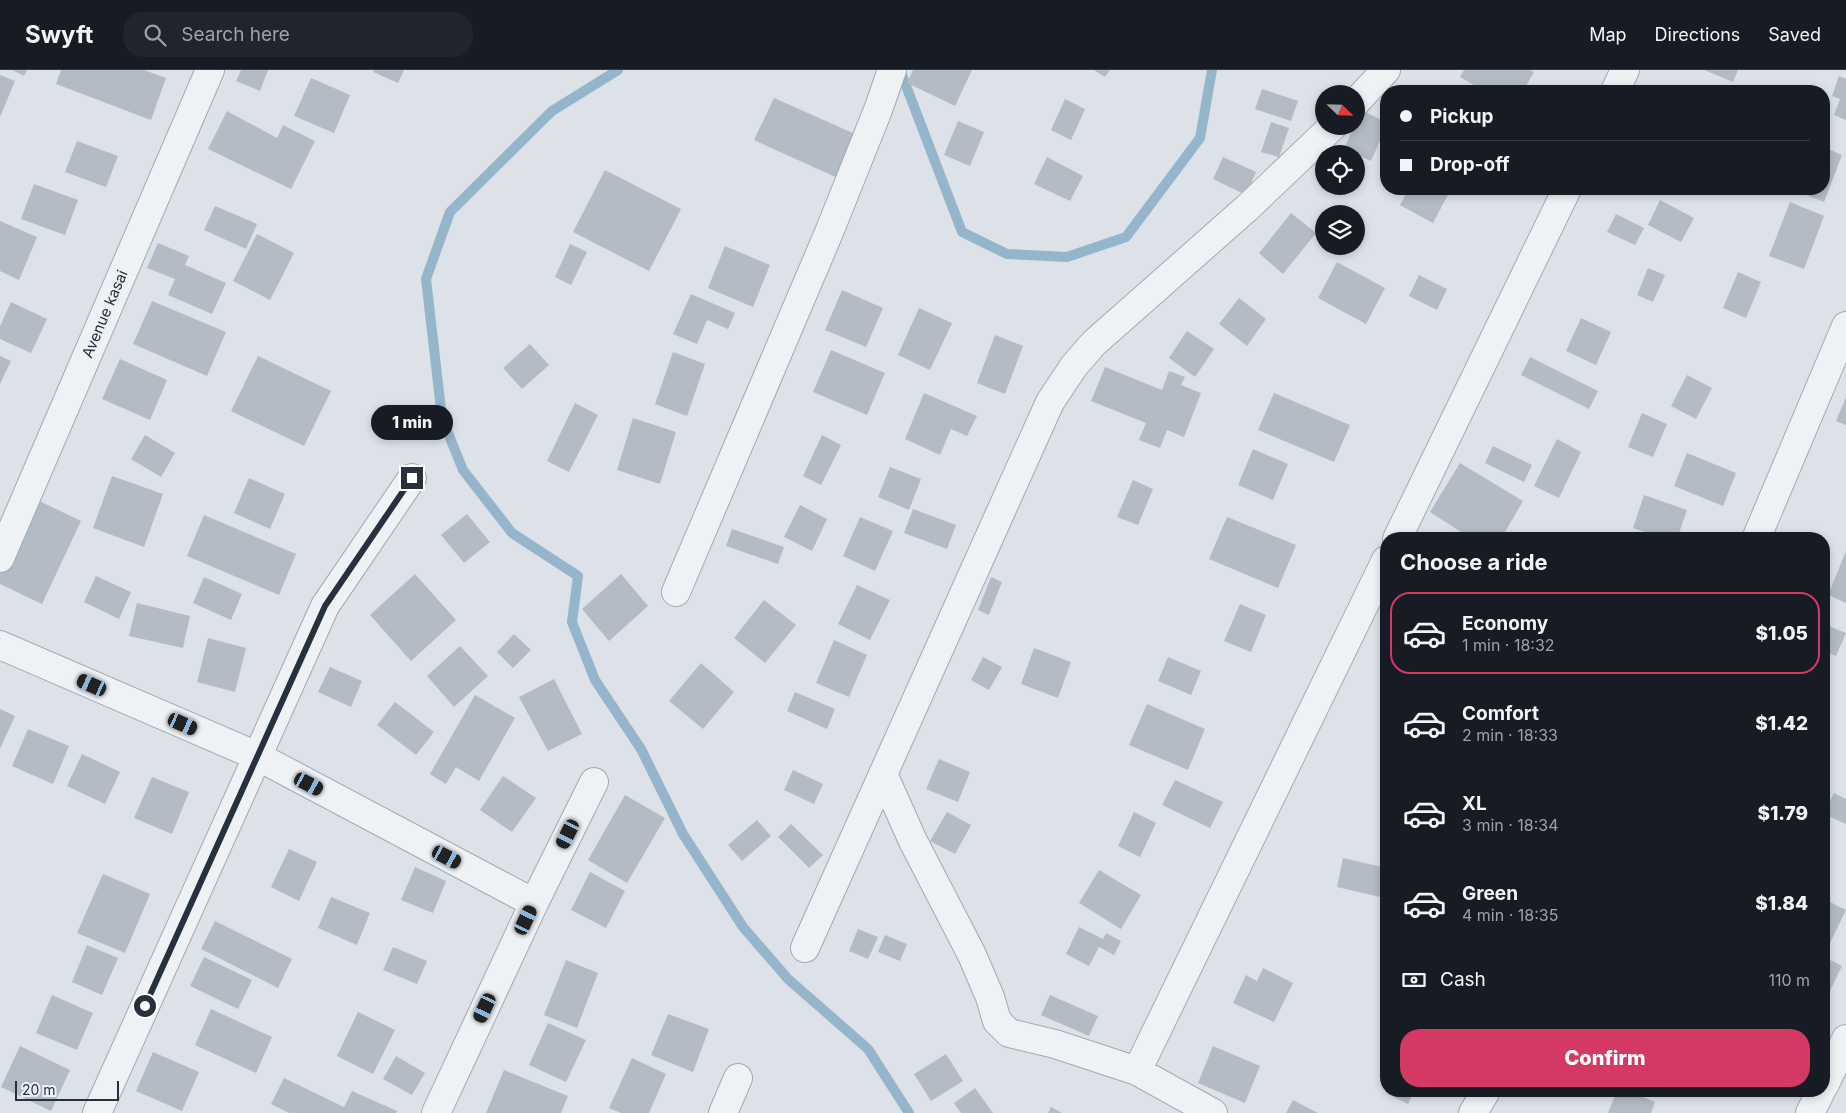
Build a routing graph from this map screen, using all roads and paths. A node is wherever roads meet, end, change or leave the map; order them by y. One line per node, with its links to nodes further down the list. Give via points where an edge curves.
1 (210, 70): 13 (street, Avenue kasai)
2 (892, 70): 15 (street, via 830,230)
3 (1386, 70): 6 (street)
4 (1625, 70): 5 (street)
5 (1618, 85)
6 (1365, 92)
7 (1324, 135): 18 (street, via 1247,208 1125,314 1074,366 1050,402)
8 (1564, 195): 11 (street)
9 (1846, 326): 12 (street)
10 (412, 478): 17 (street, via 325,606)
11 (1399, 532)
12 (1759, 532)
13 (0, 558)
14 (1380, 572): 23 (street)
15 (676, 592)
16 (0, 645): 17 (street)
17 (257, 756): 20 (street); 28 (street)
18 (883, 774): 21 (street); 23 (street, via 913,842 972,955 997,1021 1009,1033 1065,1047)
19 (594, 782): 20 (street)
20 (534, 903): 29 (street)
21 (805, 948)
22 (1846, 1039): 24 (street)
23 (1137, 1071): 31 (street)
24 (1830, 1073)
25 (738, 1078): 30 (street)
26 (1482, 1097): 32 (street)
27 (1818, 1097): 33 (street)
28 (97, 1113)
29 (436, 1113)
30 (723, 1113)
31 (1213, 1113)
32 (1473, 1113)
33 (1810, 1113)

